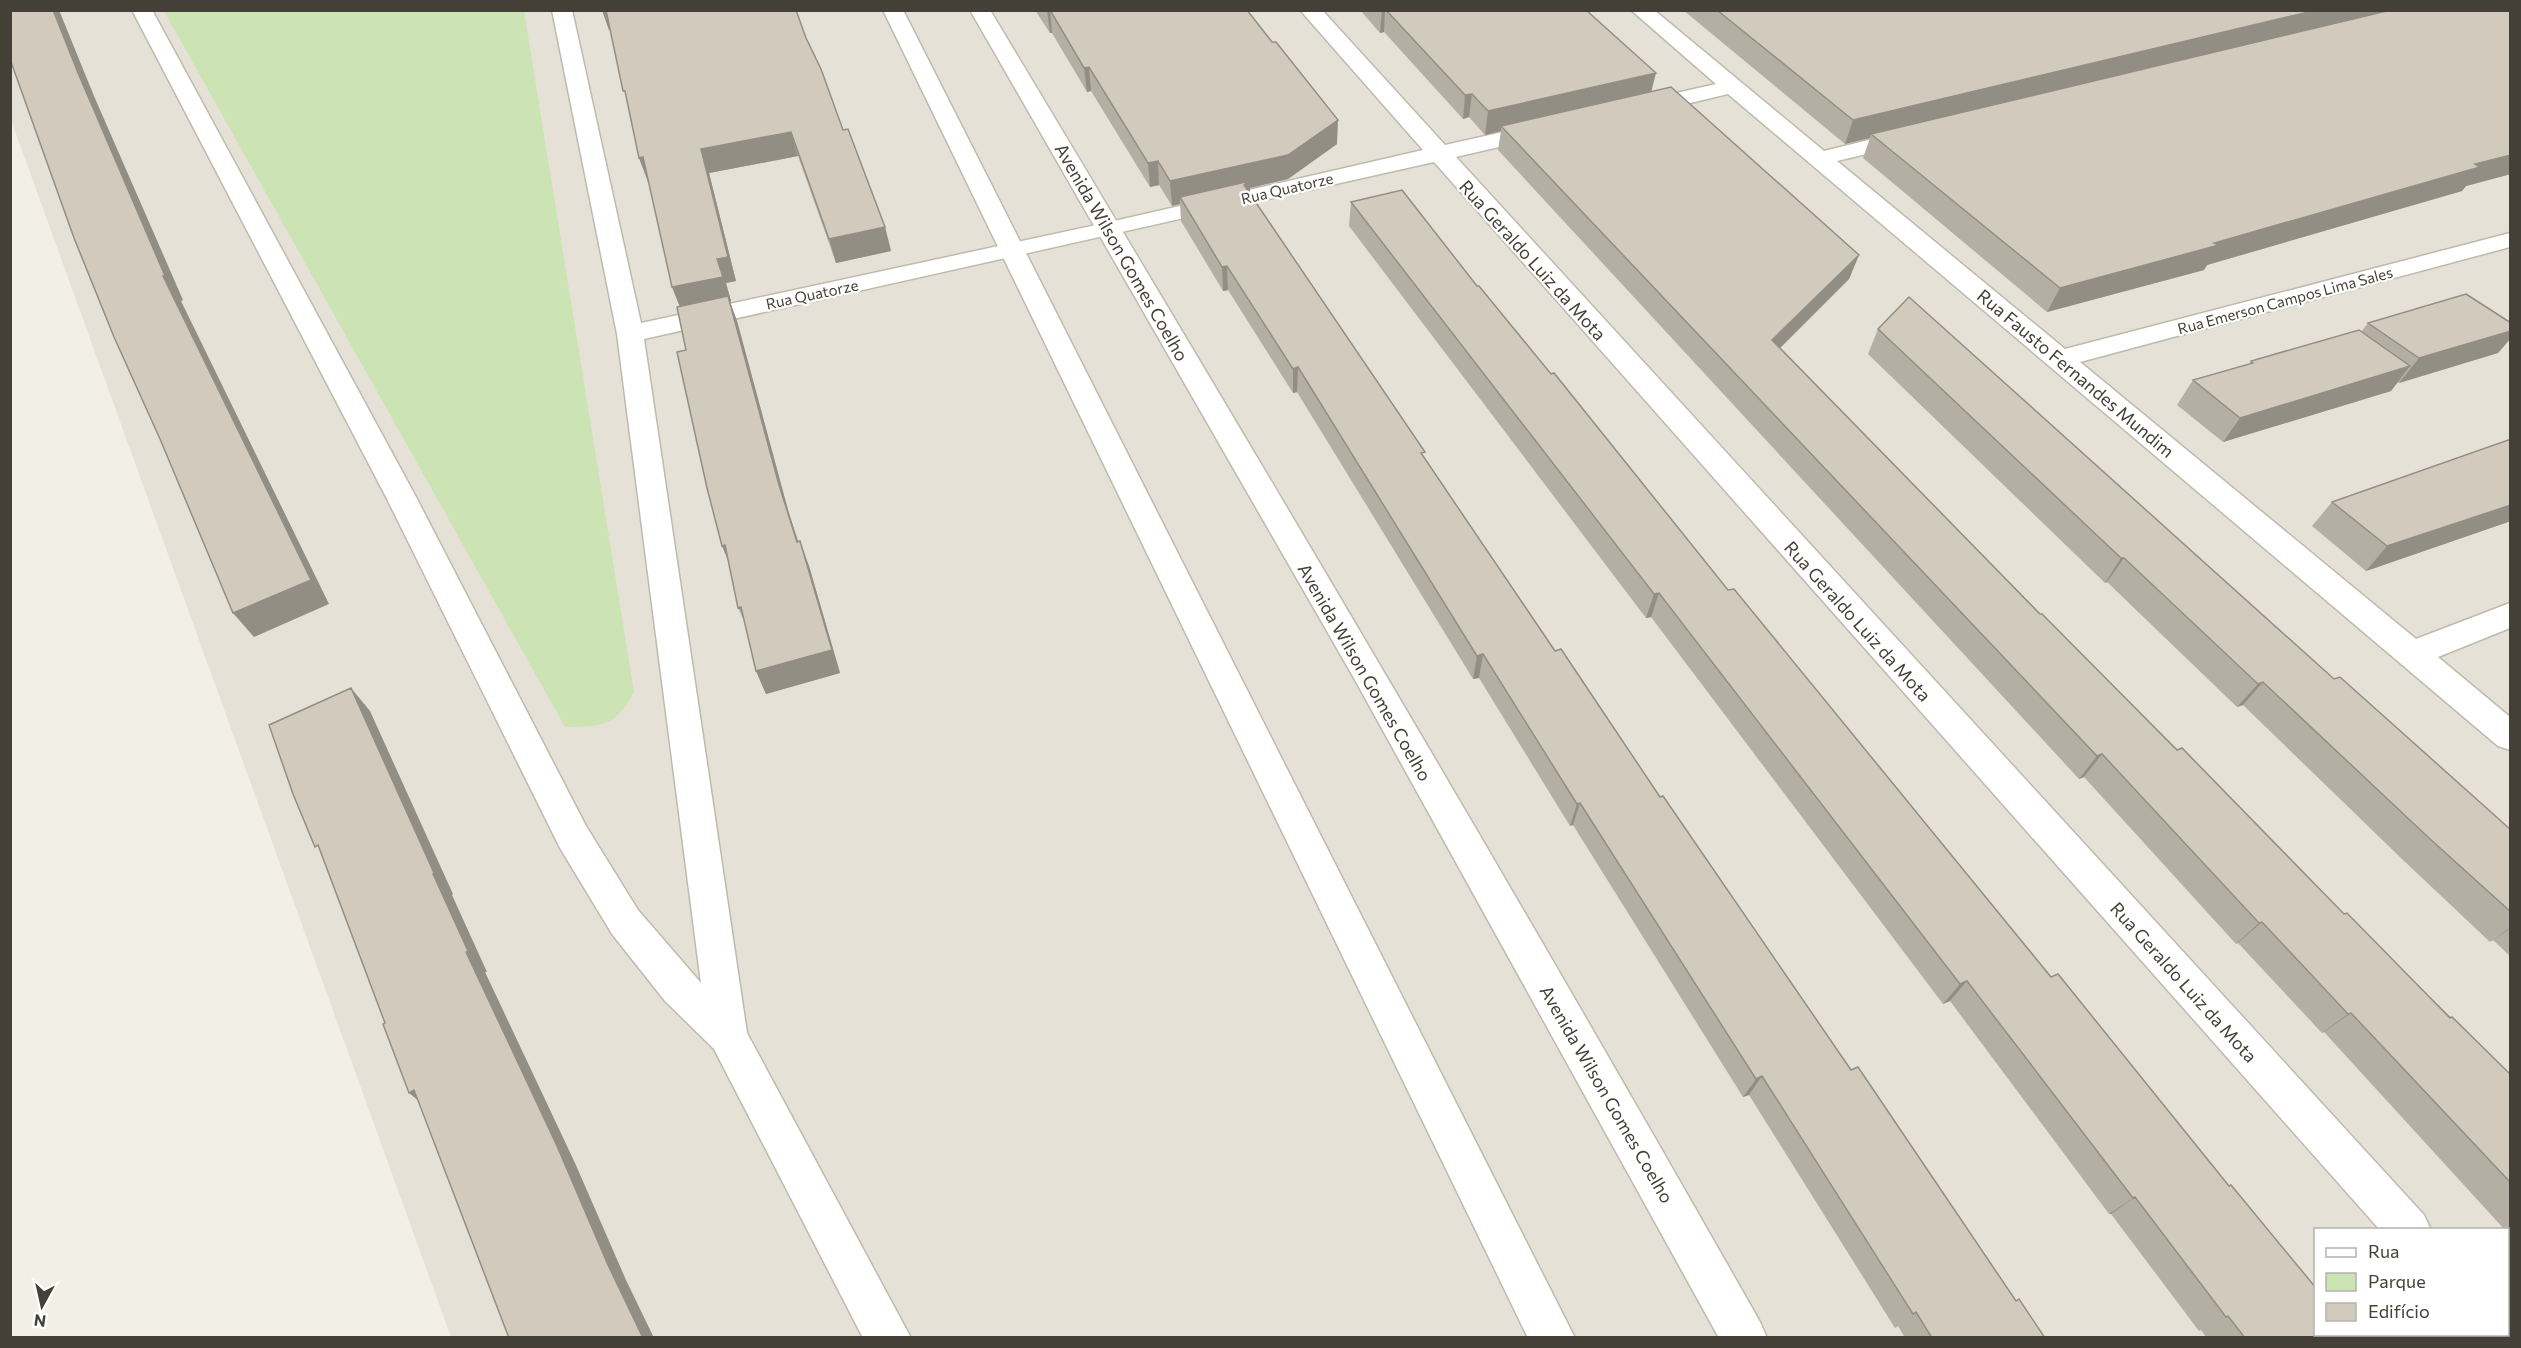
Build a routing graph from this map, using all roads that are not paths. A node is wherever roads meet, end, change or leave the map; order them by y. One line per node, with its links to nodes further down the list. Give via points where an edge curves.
1 (142, 10): 21 (street, via 401,497 573,837 625,922 679,988)
2 (562, 10): 16 (street)
3 (893, 10): 15 (street)
4 (980, 10): 13 (street, Avenida Wilson Gomes Coelho)
5 (1310, 10): 11 (street, Rua Geraldo Luiz da Mota)
6 (1641, 10): 7 (street, Rua Fausto Fernandes Mundim)
7 (1732, 87): 8 (street); 12 (street, Rua Fausto Fernandes Mundim)
8 (1619, 113)
9 (1562, 125): 11 (street, Rua Quatorze)
10 (1934, 131): 12 (street)
11 (1437, 153): 13 (street, Rua Quatorze); 22 (street, Rua Geraldo Luiz da Mota)
12 (1819, 159): 17 (street, Rua Fausto Fernandes Mundim)
13 (1110, 230): 15 (street, Rua Quatorze); 25 (street, Avenida Wilson Gomes Coelho, via 1609,1094)
14 (2511, 240): 17 (street, Rua Emerson Campos Lima Sales)
15 (1011, 251): 16 (street, Rua Quatorze); 24 (street)
16 (630, 334): 21 (street)
17 (2059, 359): 19 (street, Rua Fausto Fernandes Mundim)
18 (2511, 615): 19 (street)
19 (2412, 654): 20 (street, Rua Fausto Fernandes Mundim)
20 (2511, 736)
21 (728, 1036): 23 (street)
22 (2407, 1228)
23 (888, 1338)
24 (1552, 1338)
25 (1744, 1338)

